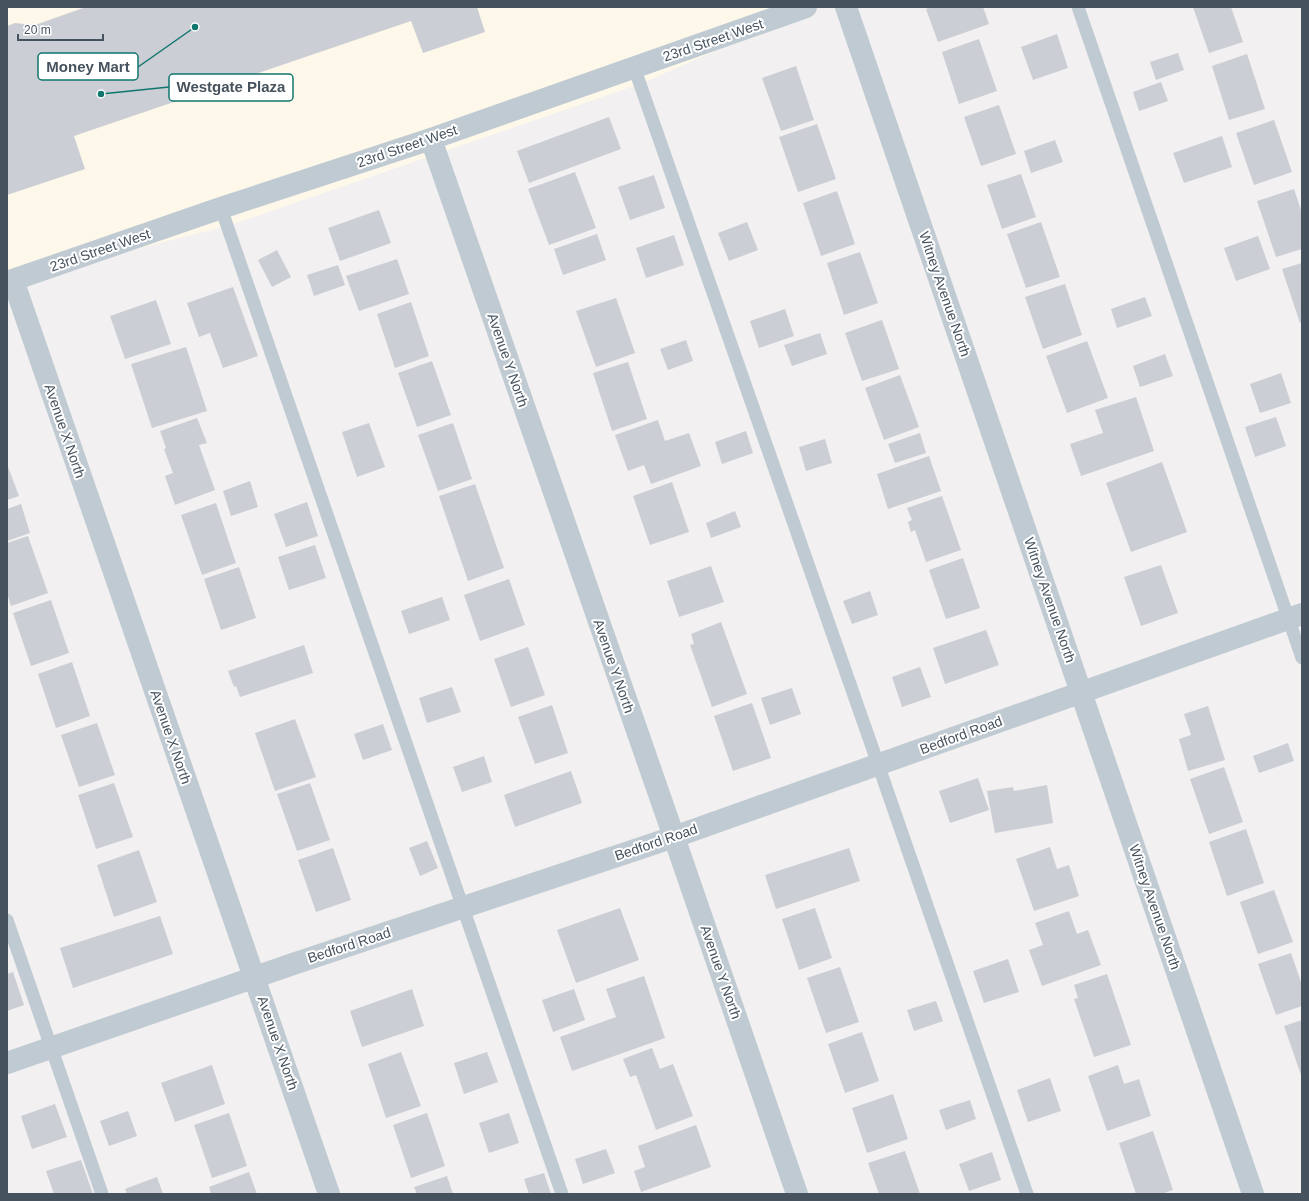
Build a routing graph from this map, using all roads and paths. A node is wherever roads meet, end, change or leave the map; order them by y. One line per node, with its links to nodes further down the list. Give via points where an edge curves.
1 (806, 7): 4 (street, 23rd Street West)
2 (846, 7): 10 (street, Witney Avenue North)
3 (1078, 7): 8 (lane)
4 (634, 67): 5 (street, 23rd Street West); 11 (lane)
5 (431, 139): 6 (street, 23rd Street West); 12 (street, Avenue Y North)
6 (221, 208): 7 (street, 23rd Street West); 13 (lane)
7 (10, 281): 15 (street, Avenue X North)
8 (1295, 616): 9 (lane); 10 (street, Bedford Road)
9 (1302, 658)
10 (1082, 692): 11 (street, Bedford Road); 23 (street, Witney Avenue North)
11 (878, 764): 12 (street, Bedford Road); 22 (lane)
12 (674, 837): 13 (street, Bedford Road); 21 (street, Avenue Y North)
13 (463, 907): 15 (street, Bedford Road); 20 (lane)
14 (7, 920): 16 (lane)
15 (255, 977): 16 (street, Bedford Road); 19 (street, Avenue X North)
16 (51, 1048): 17 (street, Bedford Road); 18 (lane)
17 (7, 1063)
18 (102, 1194)
19 (329, 1194)
20 (562, 1194)
21 (797, 1194)
22 (1027, 1194)
23 (1253, 1194)

